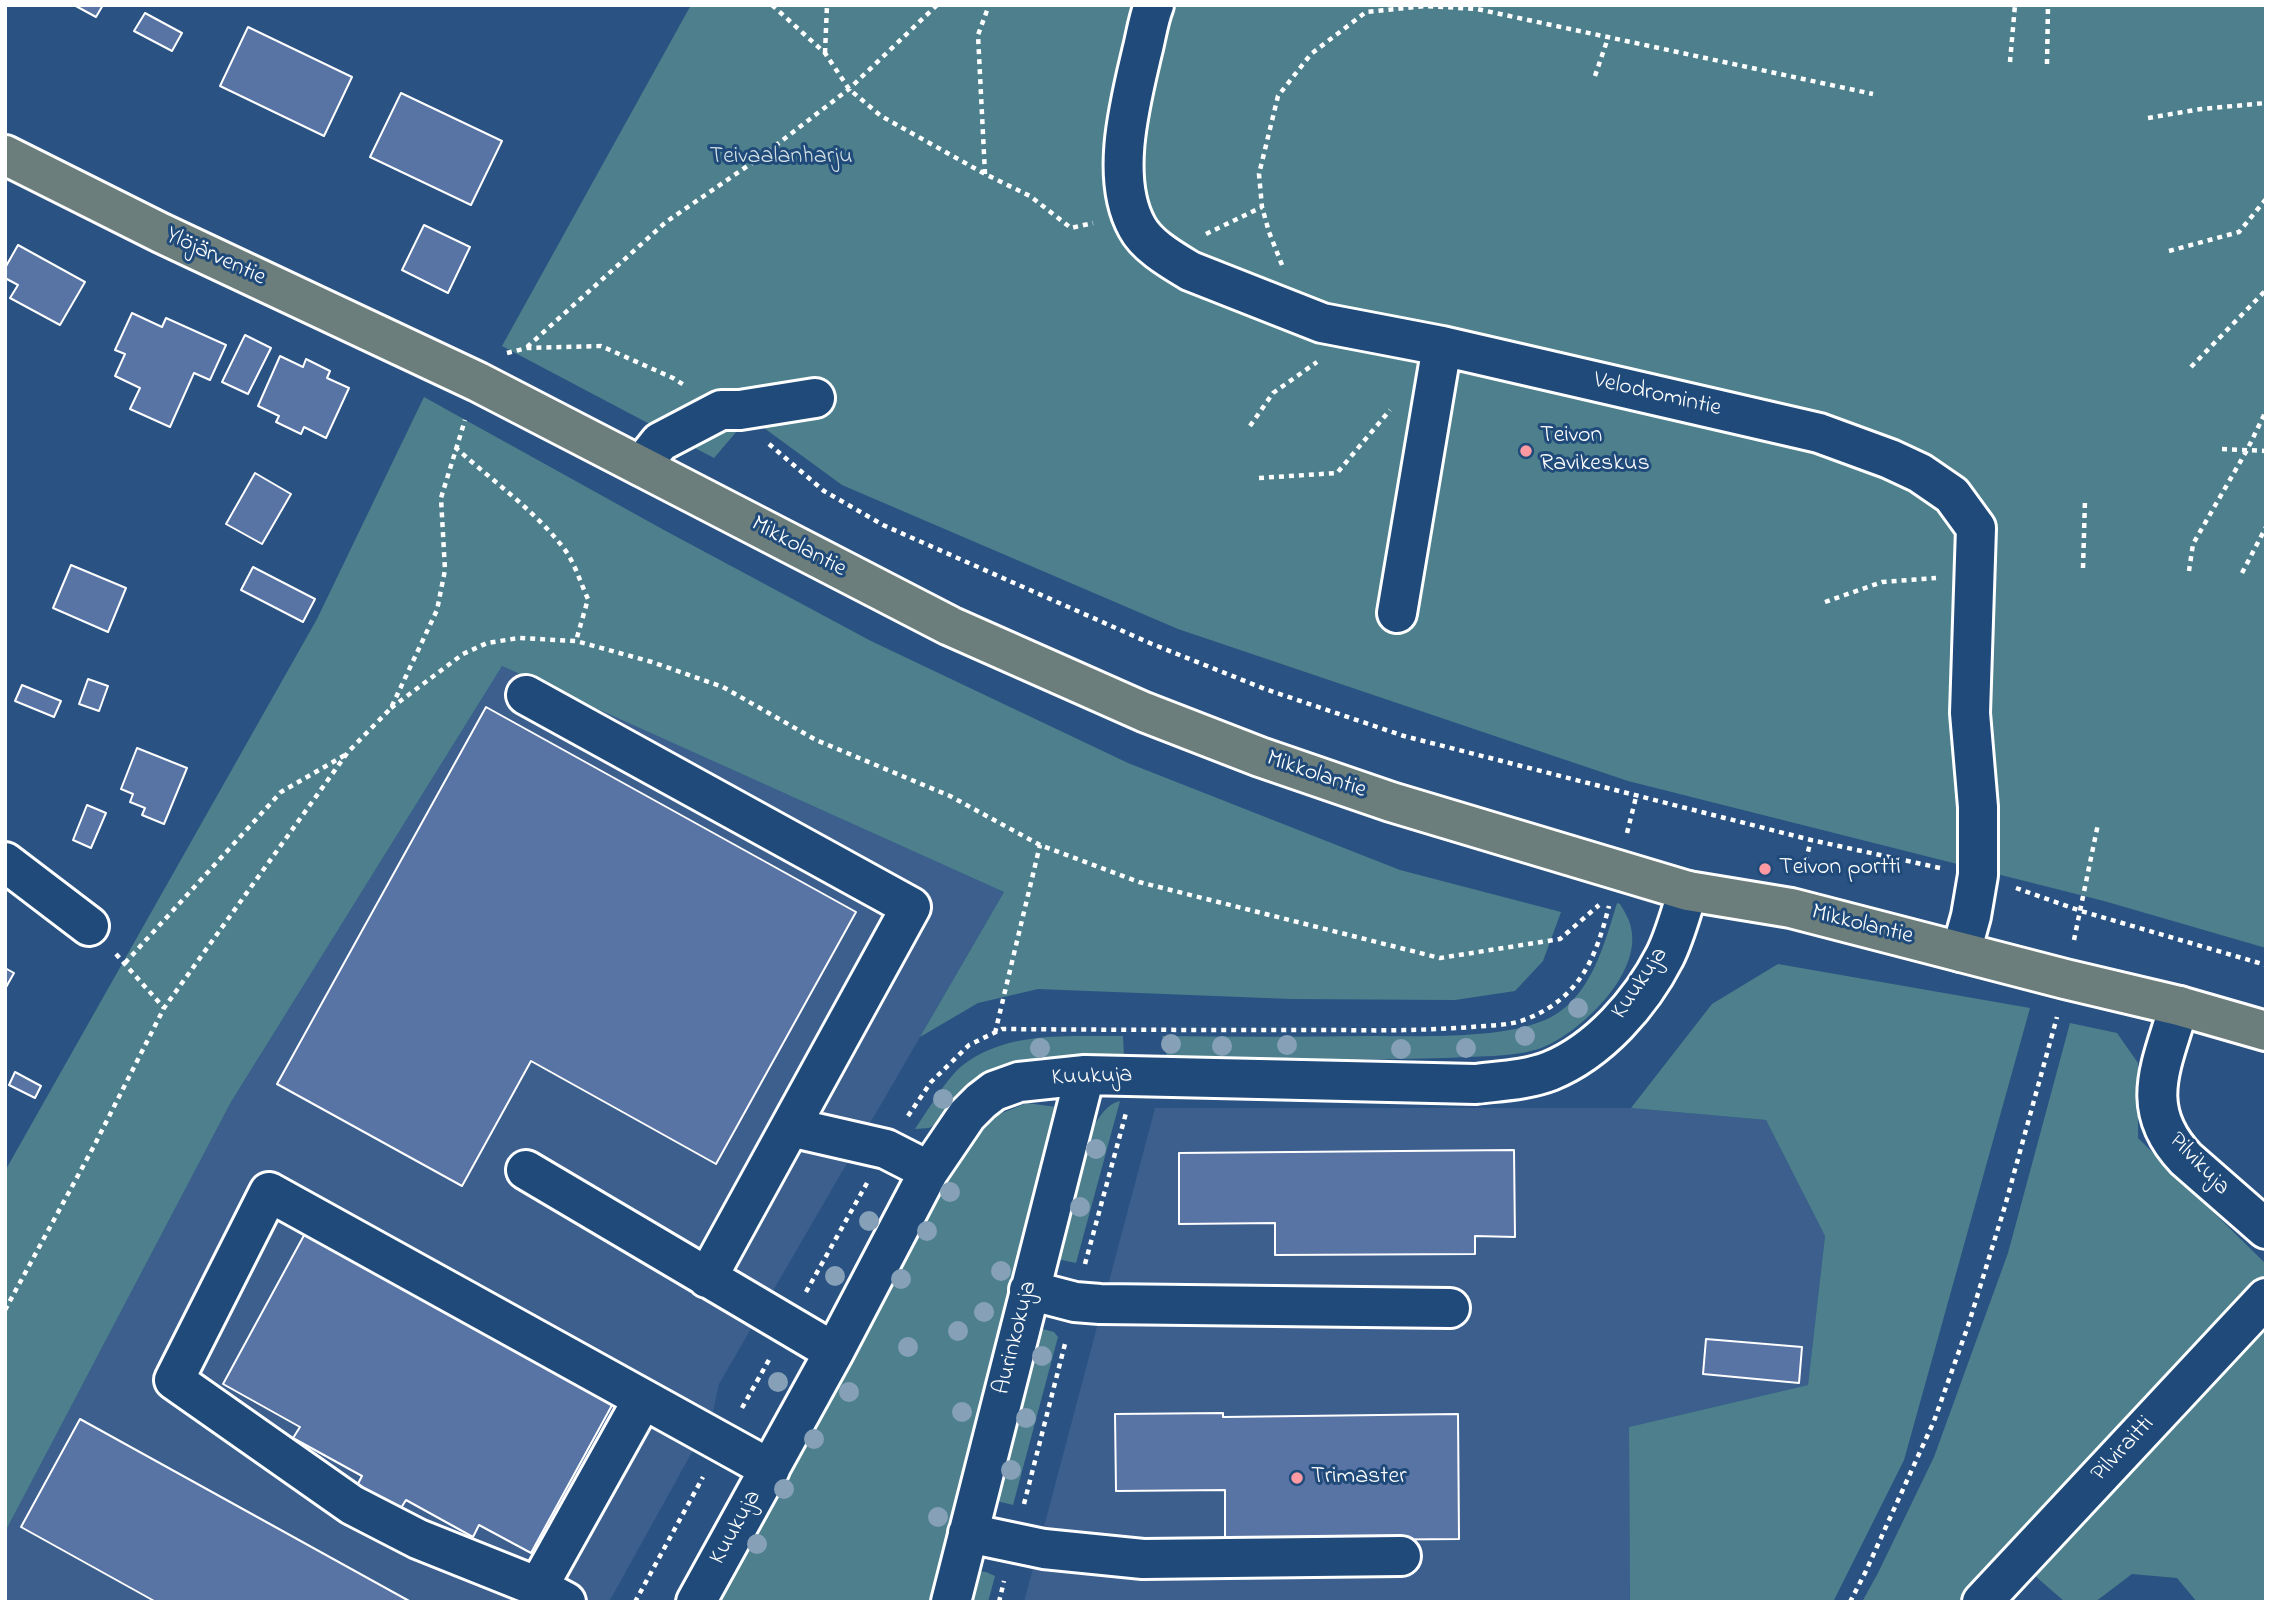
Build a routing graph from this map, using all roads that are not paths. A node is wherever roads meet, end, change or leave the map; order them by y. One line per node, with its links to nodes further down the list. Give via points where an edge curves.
1 (1154, 5): 3 (street, Velodromintie, via 1129,104 1124,171 1126,195 1138,229 1153,246 1190,271 1322,323)
2 (5, 155): 4 (main road, Ylöjärventie)
3 (1442, 346): 7 (street); 12 (street, Velodromintie, via 1819,433 1920,473 1976,513 1970,713 1978,875)
4 (427, 357): 6 (main road, Mikkolantie)
5 (815, 398): 6 (street, via 721,410 660,442)
6 (641, 466): 10 (main road, Mikkolantie, via 950,626 1144,712 1391,802)
7 (1397, 613)
8 (526, 695): 16 (street, via 911,907)
9 (5, 862): 11 (street)
10 (1688, 891): 12 (main road, Mikkolantie, via 1791,908); 15 (street, Kuukuja, via 1666,955 1633,1004 1602,1038 1547,1072 1476,1084)
11 (89, 926)
12 (1961, 952): 13 (main road, Mikkolantie)
13 (2179, 1006): 14 (main road, Mikkolantie); 19 (street, Pilvikuja, via 2156,1095 2162,1125 2186,1159)
14 (2266, 1031)
15 (1084, 1075): 18 (street, Kuukuja, via 1019,1082 994,1091 967,1115); 21 (street, Aurinkokuja)
16 (790, 1127): 18 (street, via 886,1149); 20 (street)
17 (526, 1170): 20 (street)
18 (929, 1171): 24 (street, Kuukuja)
19 (2266, 1229)
20 (708, 1278): 24 (street)
21 (1029, 1290): 23 (street, via 1100,1304); 27 (street, Aurinkokuja)
22 (2266, 1298): 32 (street, Pilviraitti)
23 (1450, 1308)
24 (834, 1352): 26 (street, Kuukuja)
25 (643, 1399): 26 (street); 29 (street); 29 (street, via 269,1192 174,1380 352,1505 418,1539)
26 (770, 1469): 30 (street, Kuukuja)
27 (968, 1533): 28 (street, via 1044,1549 1143,1559); 31 (street, Aurinkokuja)
28 (1401, 1556)
29 (552, 1594)
30 (696, 1602)
31 (951, 1602)
32 (1982, 1602)

